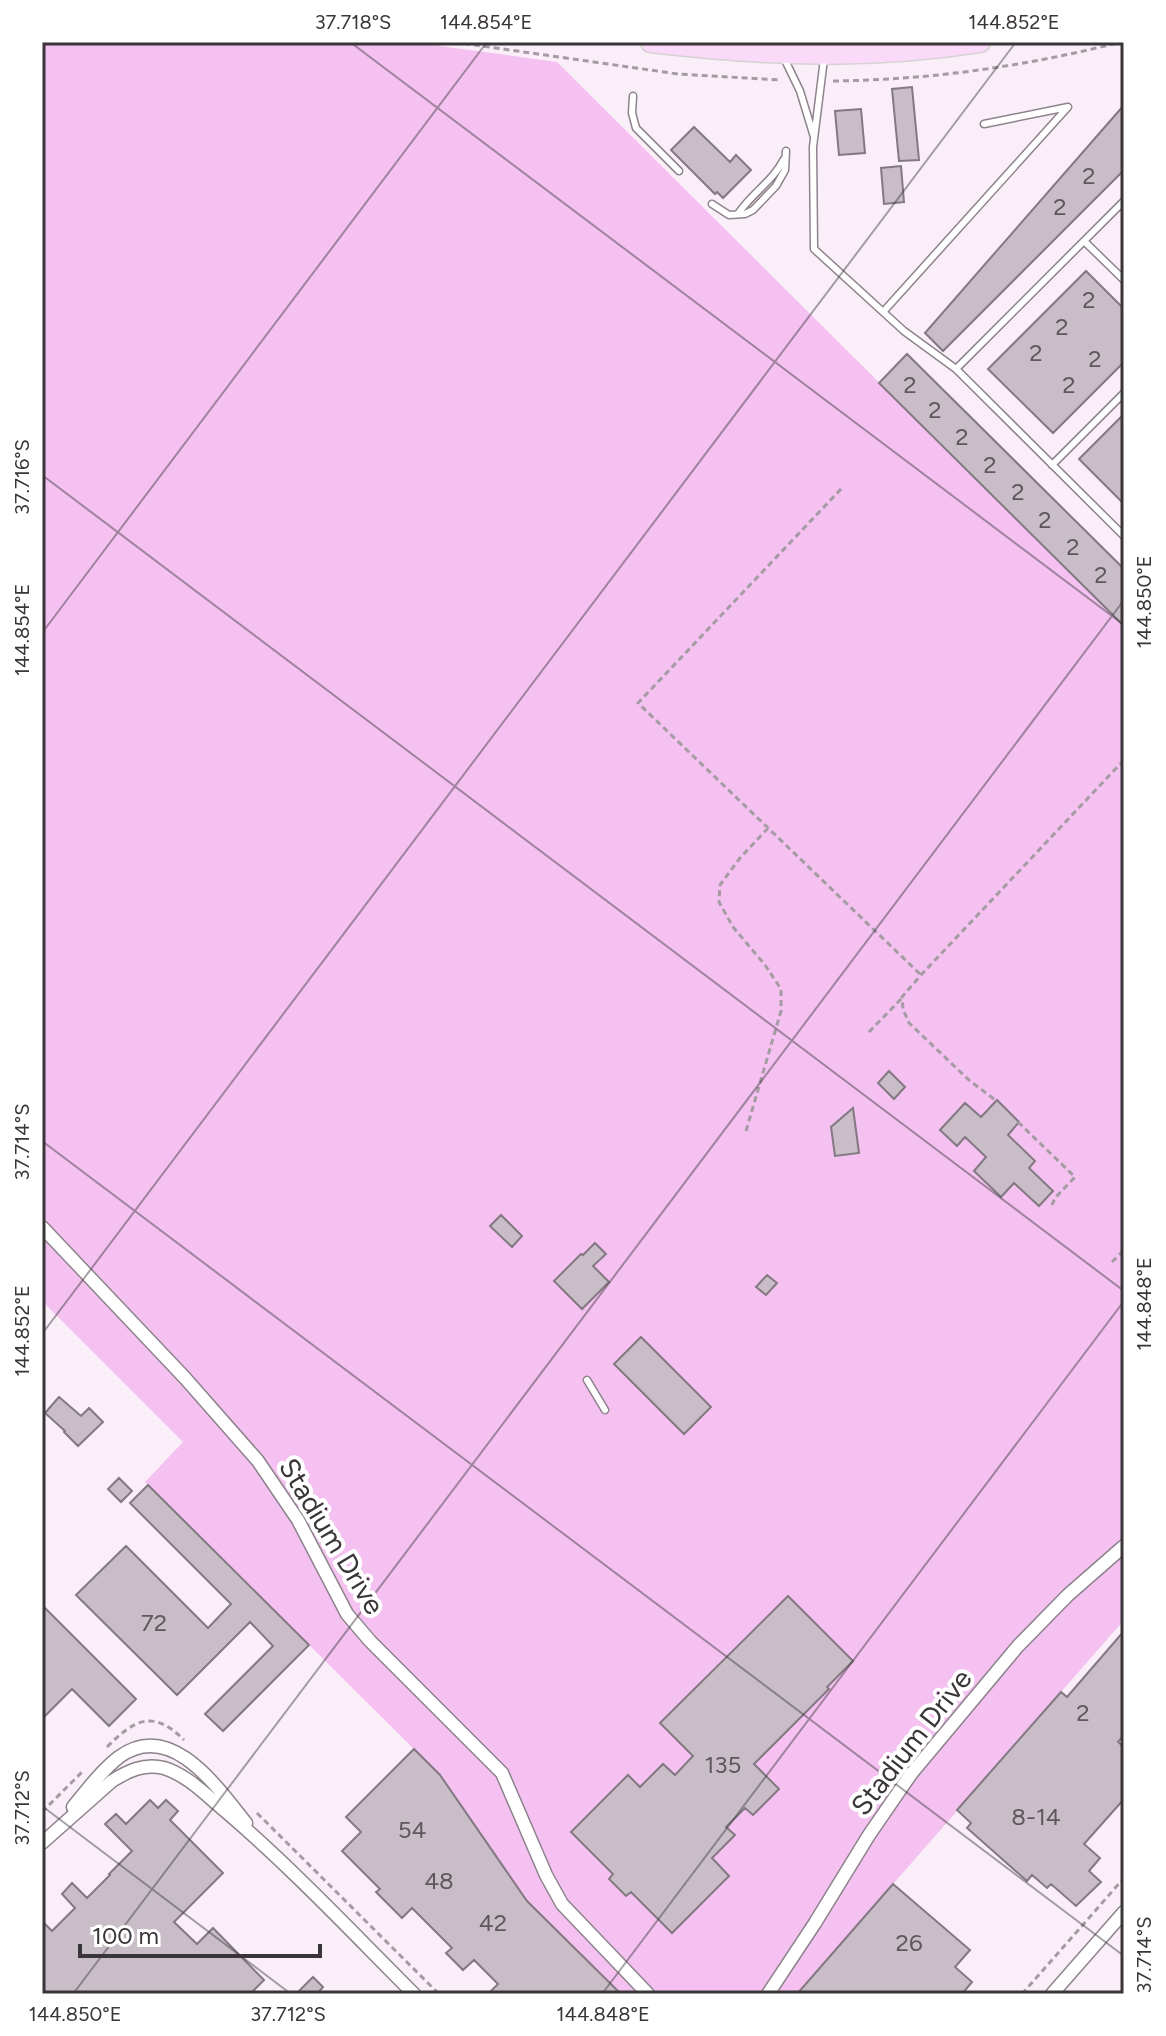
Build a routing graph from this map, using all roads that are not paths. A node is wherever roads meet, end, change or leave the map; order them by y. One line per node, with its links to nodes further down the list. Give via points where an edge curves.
1 (651, 42): 4 (main road)
2 (980, 42): 3 (main road, via 902,51)
3 (824, 48): 4 (main road); 7 (lane)
4 (781, 54): 7 (lane, via 800,91)
5 (633, 96): 9 (lane, via 636,128)
6 (984, 124): 14 (lane, via 1068,107)
7 (815, 141): 14 (lane, via 814,249)
8 (786, 151): 11 (lane, via 785,170 753,210 729,215)
9 (679, 171)
10 (1124, 201): 12 (lane)
11 (712, 204)
12 (1084, 241): 13 (lane); 15 (lane)
13 (1124, 280)
14 (883, 312): 15 (lane)
15 (956, 369): 17 (lane)
16 (1124, 393): 17 (lane)
17 (1052, 465): 18 (lane)
18 (1124, 536)
19 (42, 1227): 27 (street, Stadium Drive, via 258,1461 298,1520 347,1614 502,1773 562,1904)
20 (587, 1380): 21 (lane)
21 (605, 1410)
22 (1124, 1546): 28 (street, Stadium Drive, via 1018,1646 911,1774)
23 (45, 1840): 24 (street, via 112,1781 132,1769 153,1766 190,1782); 24 (street, via 110,1765 144,1746 186,1757)
24 (264, 1844): 26 (street)
25 (1124, 1912): 29 (street)
26 (414, 1994)
27 (648, 1994)
28 (768, 1994)
29 (1052, 1994)

